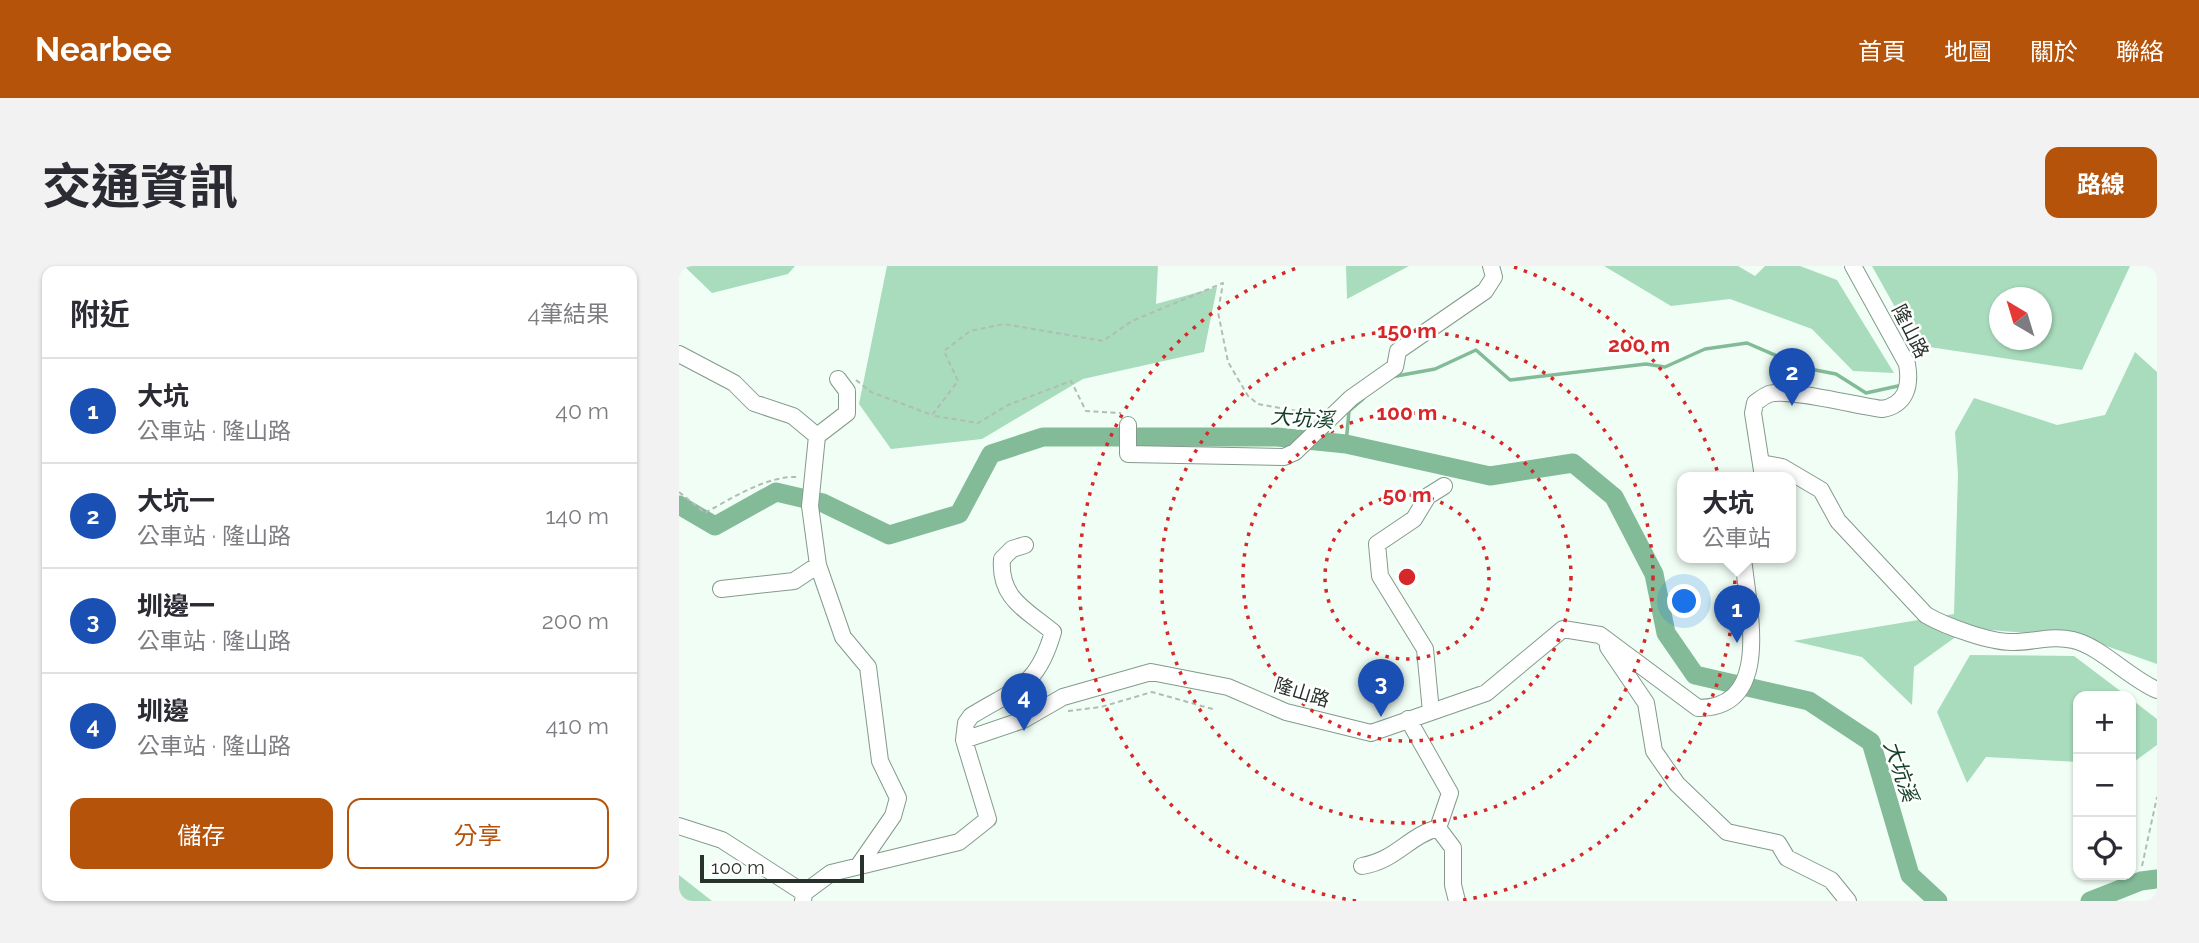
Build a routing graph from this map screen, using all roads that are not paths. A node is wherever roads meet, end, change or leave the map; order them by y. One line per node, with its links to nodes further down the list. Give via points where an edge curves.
1 (1491, 266): 5 (street, via 1494,277 1485,291 1409,341 1398,351 1395,368 1351,398 1295,452 1284,457 1128,454)
2 (1853, 266): 7 (street, 隆山路, via 1907,364 1910,380 1906,394 1895,407 1882,409 1772,393 1755,403 1752,412)
3 (679, 354): 6 (street, via 734,383 754,403 793,416)
4 (838, 379): 6 (street, via 847,391 847,413)
5 (1125, 419)
6 (817, 436): 13 (street, via 810,506)
7 (1762, 470): 8 (street, via 1782,467)
8 (1790, 472)
9 (1796, 475): 16 (street, via 1821,490 1838,521 1926,615 2011,643 2051,637 2076,640)
10 (1444, 486): 17 (street, via 1428,496 1414,519 1377,544 1380,576 1425,649)
11 (1025, 545): 19 (street, via 1002,559 1000,579 1009,595 1053,632 1046,658 1022,688 971,716)
12 (1744, 563): 15 (street, 隆山路, via 1750,657 1744,687 1727,702 1698,708)
13 (818, 565): 14 (street, via 794,580); 22 (street, via 843,637 868,667 880,761 898,798 893,816)
14 (721, 589)
15 (1600, 635): 17 (street, 隆山路, via 1563,629 1486,694); 26 (street, via 1646,703 1654,751 1677,784 1727,832 1778,843 1787,858 1831,880)
16 (2157, 690)
17 (1431, 712): 18 (street, 隆山路)
18 (1409, 719): 19 (street, 隆山路, via 1371,733 1286,712 1228,687 1151,672 1063,697 1023,720); 21 (street, via 1450,793)
19 (964, 740): 22 (street, via 988,819 959,842)
20 (679, 826): 24 (street, via 722,840)
21 (1439, 828): 23 (street, via 1425,831 1383,862); 25 (street, via 1453,848)
22 (859, 865): 24 (street, via 831,873)
23 (1362, 866)
24 (804, 897)
25 (1457, 901)
26 (1848, 901)

